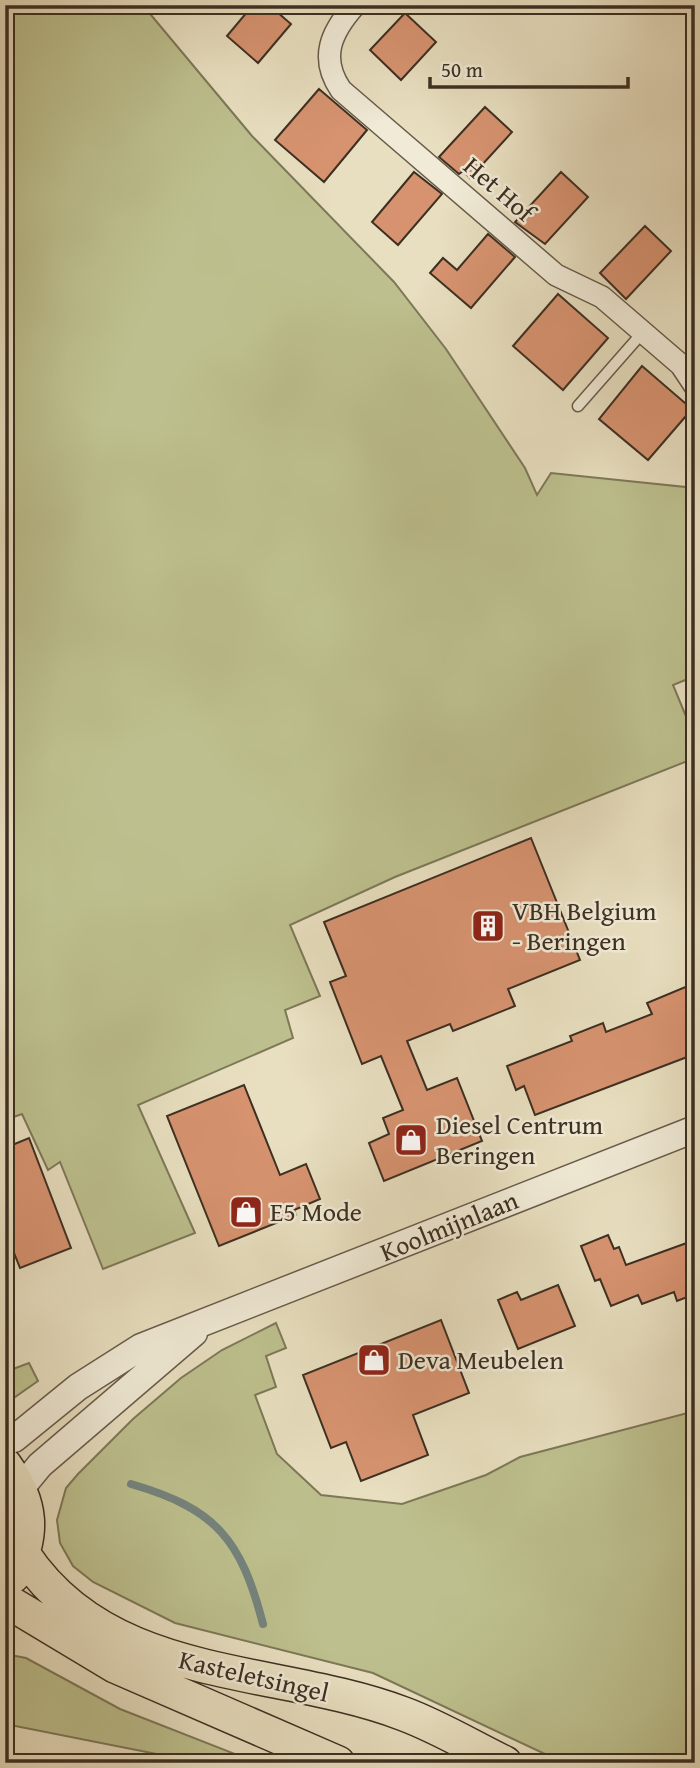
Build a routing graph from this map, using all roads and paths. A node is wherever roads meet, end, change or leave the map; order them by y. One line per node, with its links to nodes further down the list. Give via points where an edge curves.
1 (355, 5): 2 (street, Het Hof, via 333,33 328,56 341,90 556,275 602,297)
2 (643, 332): 3 (street, Het Hof, via 681,365); 4 (lane)
3 (695, 386)
4 (578, 406)
5 (695, 1129): 6 (street, Koolmijnlaan)
6 (204, 1324): 7 (street, Koolmijnlaan, via 141,1347 78,1387 14,1439); 8 (street, Koolmijnlaan, via 40,1465)
7 (5, 1440)
8 (13, 1476): 9 (main road, via 29,1521)
9 (24, 1555): 10 (main road); 13 (main road, Kasteletsingel, via 40,1579 69,1605 124,1639 193,1666 334,1694 404,1714)
10 (5, 1585)
11 (5, 1600): 12 (main road, Kasteletsingel, via 115,1666)
12 (338, 1763)
13 (505, 1763)

